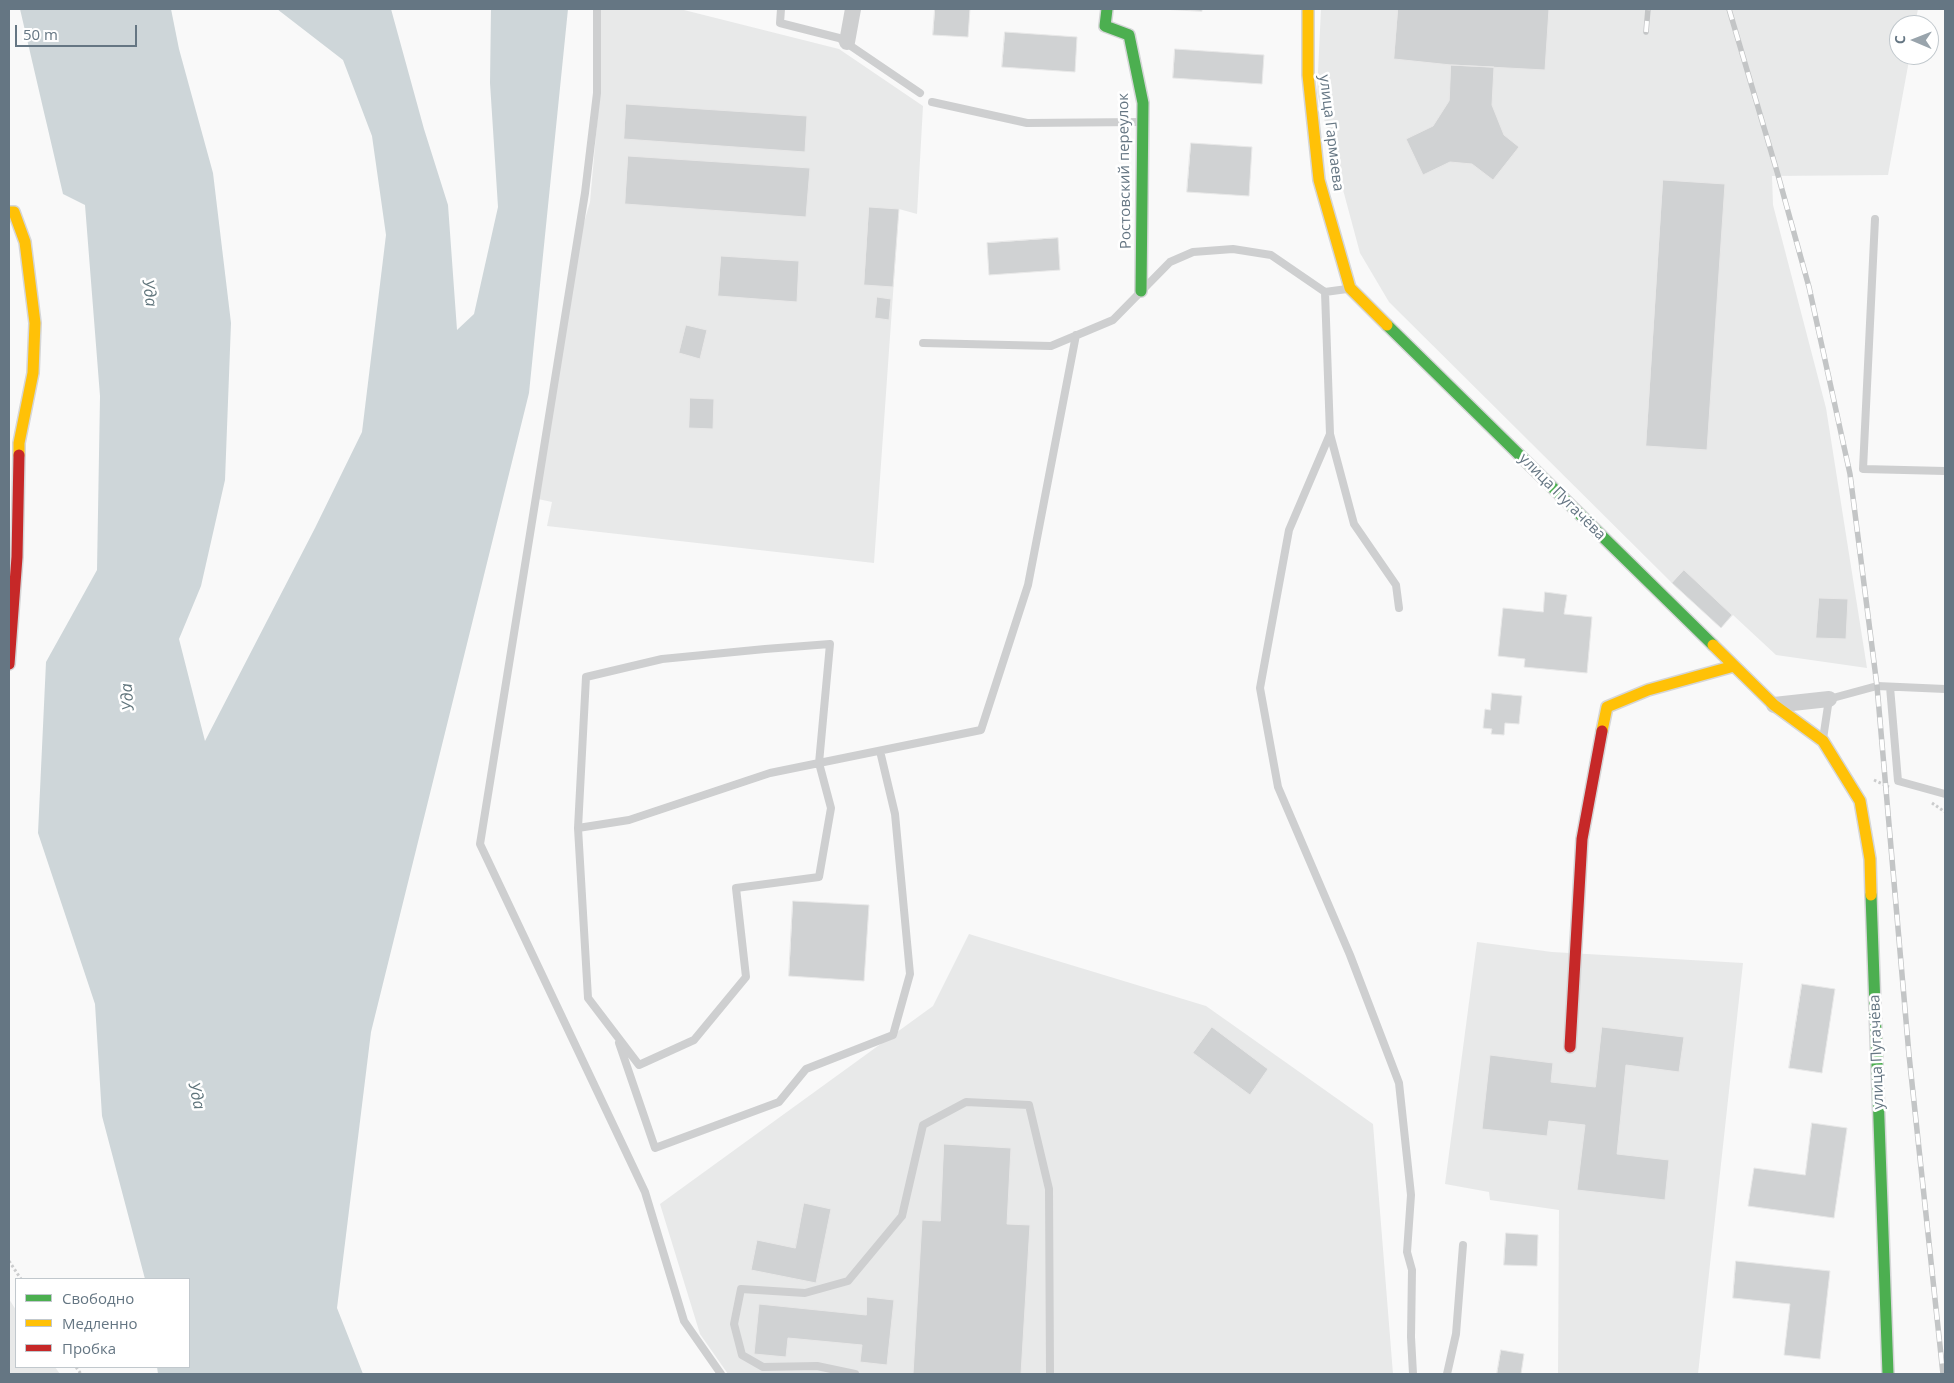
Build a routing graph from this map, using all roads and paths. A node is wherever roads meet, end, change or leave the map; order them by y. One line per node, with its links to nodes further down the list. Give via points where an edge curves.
1 (597, 9): 36 (lane, via 597,93 585,193 480,844 645,1192 684,1321)
2 (781, 9): 6 (lane, via 780,23)
3 (853, 9): 6 (street)
4 (1106, 9): 9 (street, Ростовский переулок, via 1105,26 1129,36 1142,103)
5 (1308, 9): 12 (street, улица Гармаева, via 1308,75 1319,180)
6 (846, 42): 7 (lane)
7 (920, 93)
8 (932, 102): 9 (lane, via 1027,123)
9 (1142, 122): 13 (street, Ростовский переулок)
10 (9, 212): 20 (street, via 14,212 25,242 35,323 33,373 19,443 17,557)
11 (1875, 219): 18 (lane, via 1862,469)
12 (1350, 288): 14 (lane); 21 (street, улица Пугачёва)
13 (1142, 290): 14 (lane, via 1170,262 1193,252 1233,248 1271,255); 15 (lane, via 1113,320)
14 (1326, 292): 17 (lane)
15 (1076, 335): 16 (lane, via 1050,346); 27 (lane, via 1028,585 981,730)
16 (923, 343)
17 (1330, 434): 19 (lane, via 1354,524 1396,585); 39 (lane, via 1289,530 1260,688 1278,787 1350,955 1400,1083 1411,1195 1407,1252 1412,1270)
18 (1945, 471)
19 (1399, 608)
20 (9, 664)
21 (1734, 666): 25 (street, улица Пугачёва); 32 (street, via 1648,690 1607,708 1582,839)
22 (1890, 687): 23 (lane); 24 (lane, via 1877,686); 29 (lane, via 1898,781)
23 (1945, 689)
24 (1829, 699): 25 (street); 26 (lane)
25 (1774, 705): 26 (street, улица Пугачёва)
26 (1823, 741): 41 (street, улица Пугачёва, via 1860,802 1870,859)
27 (880, 751): 28 (lane); 31 (lane, via 895,814 910,974 893,1035 806,1069 779,1102 655,1148)
28 (819, 763): 30 (lane, via 770,773 629,820); 30 (lane, via 830,644 662,659 586,677); 31 (lane, via 831,808 819,877 736,888 746,977 694,1040 639,1065)
29 (1945, 794)
30 (578, 828): 31 (lane, via 588,998)
31 (617, 1036)
32 (1570, 1046)
33 (1463, 1245): 40 (lane, via 1456,1334)
34 (9, 1261): 35 (path)
35 (20, 1278)
36 (721, 1374)
37 (855, 1374): 38 (lane, via 817,1366 763,1367 742,1355 734,1324 741,1289 805,1293 848,1281 902,1216 923,1125 966,1102 1029,1105 1049,1189)
38 (1050, 1374)
39 (1413, 1374)
40 (1447, 1374)
41 (1888, 1374)

